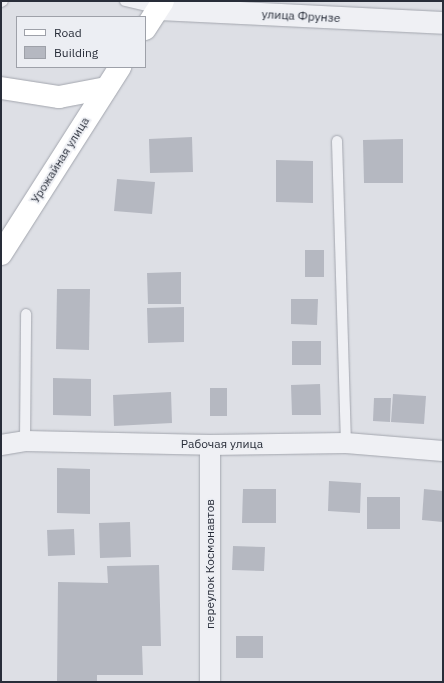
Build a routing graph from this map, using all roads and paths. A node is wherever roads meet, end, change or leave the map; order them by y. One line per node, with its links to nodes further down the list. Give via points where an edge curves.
1 (125, 1): 2 (lane)
2 (161, 5): 3 (street, улица Фрунзе); 4 (main road)
3 (443, 23)
4 (146, 28)
5 (119, 68): 7 (main road, Урожайная улица)
6 (1, 88): 7 (main road, via 59,98)
7 (106, 88): 9 (main road, Урожайная улица)
8 (337, 141): 12 (lane)
9 (1, 254)
10 (26, 314): 11 (lane)
11 (25, 441): 13 (street, Рабочая улица); 14 (street, Рабочая улица)
12 (346, 443): 14 (street, Рабочая улица); 15 (street, Рабочая улица)
13 (1, 445)
14 (210, 445): 16 (street, переулок Космонавтов)
15 (443, 451)
16 (210, 682)

